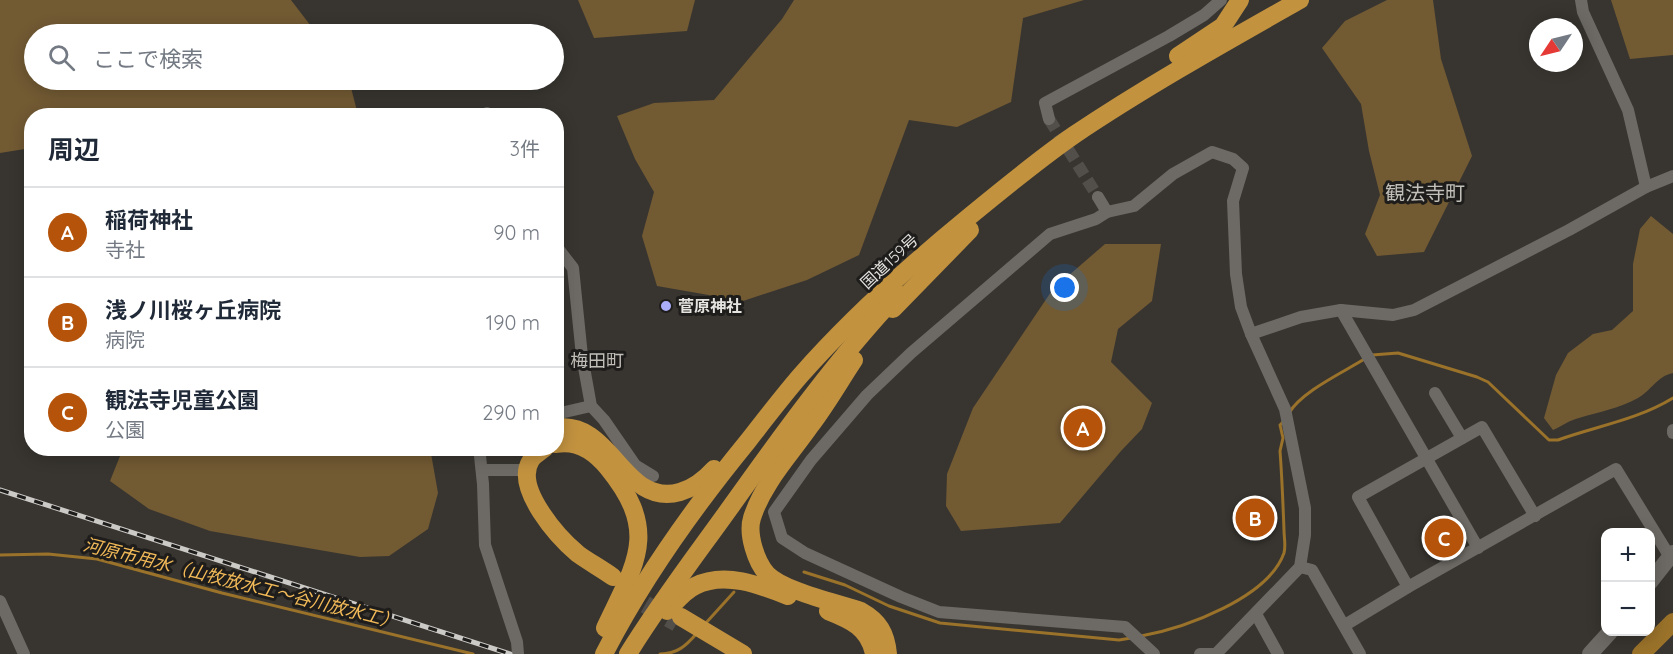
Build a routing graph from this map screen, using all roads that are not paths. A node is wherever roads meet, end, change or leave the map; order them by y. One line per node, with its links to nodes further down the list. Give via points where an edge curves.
1 (1221, 0): 6 (street, via 1169,36 1045,103)
2 (1240, 0): 7 (highway, via 1223,26 1077,128)
3 (1300, 0): 7 (highway, 国道159号, via 1198,57)
4 (1311, 0): 10 (highway, 国道159号, via 1104,122)
5 (1581, 0): 9 (street, via 1628,110)
6 (1049, 119)
7 (1073, 136): 13 (highway, 国道159号)
8 (1673, 176): 9 (street)
9 (1646, 187): 15 (street, via 1414,310 1393,315)
10 (1010, 191): 39 (highway, 国道159号, via 928,262 859,337); 50 (highway, via 898,303 861,349 769,482 751,520 757,555 767,574 783,585 872,617 884,634)
11 (1098, 196): 12 (street)
12 (1107, 212): 16 (street, via 1134,206 1173,174 1212,152 1233,159 1243,168 1233,201 1236,274 1241,307); 51 (street, via 1050,234 911,353 860,403 811,460 774,512 782,538 805,553 939,612 1125,627)
13 (930, 249): 20 (highway, via 920,251 839,326 704,480 690,489 670,495 654,493 637,483 593,437 582,430); 45 (highway, 国道159号, via 801,376 718,477 661,557)
14 (564, 256): 18 (street, via 573,268)
15 (1341, 310): 16 (street, via 1301,317); 26 (street)
16 (1251, 334): 33 (street, via 1286,414 1305,508)
17 (1435, 393): 21 (street)
18 (591, 406): 19 (street); 29 (street, via 635,465)
19 (564, 412)
20 (564, 428)
21 (1462, 438): 26 (street); 30 (street, via 1482,427)
22 (564, 443): 44 (highway, via 588,449 603,461 627,496 639,528 632,571)
23 (480, 456): 27 (street)
24 (524, 456): 28 (highway)
25 (536, 456): 28 (highway)
26 (1426, 459): 31 (street); 36 (street, via 1358,497)
27 (482, 470): 28 (street); 43 (street, via 485,545)
28 (523, 470): 35 (highway, via 552,528)
29 (653, 476)
30 (1535, 516): 31 (street); 32 (street, via 1616,469)
31 (1478, 548): 36 (street)
32 (1671, 555): 34 (street)
33 (1300, 567): 38 (street); 40 (street, via 1312,570)
34 (1655, 576)
35 (610, 580)
36 (1408, 587): 40 (street)
37 (0, 601): 42 (street)
38 (1256, 614): 52 (street, via 1216,654); 53 (street)
39 (648, 622): 46 (highway, 国道159号); 49 (highway, via 665,614 695,586 711,580 740,581 853,622 865,631)
40 (1345, 625): 54 (street)
41 (1606, 636): 55 (street)
42 (24, 654)
43 (518, 654)
44 (593, 654)
45 (603, 654)
46 (628, 654)
47 (730, 654): 48 (highway, via 679,620)
48 (743, 654)
49 (874, 654)
50 (888, 654)
51 (1154, 654)
52 (1200, 654)
53 (1278, 654)
54 (1360, 654)
55 (1590, 654)

